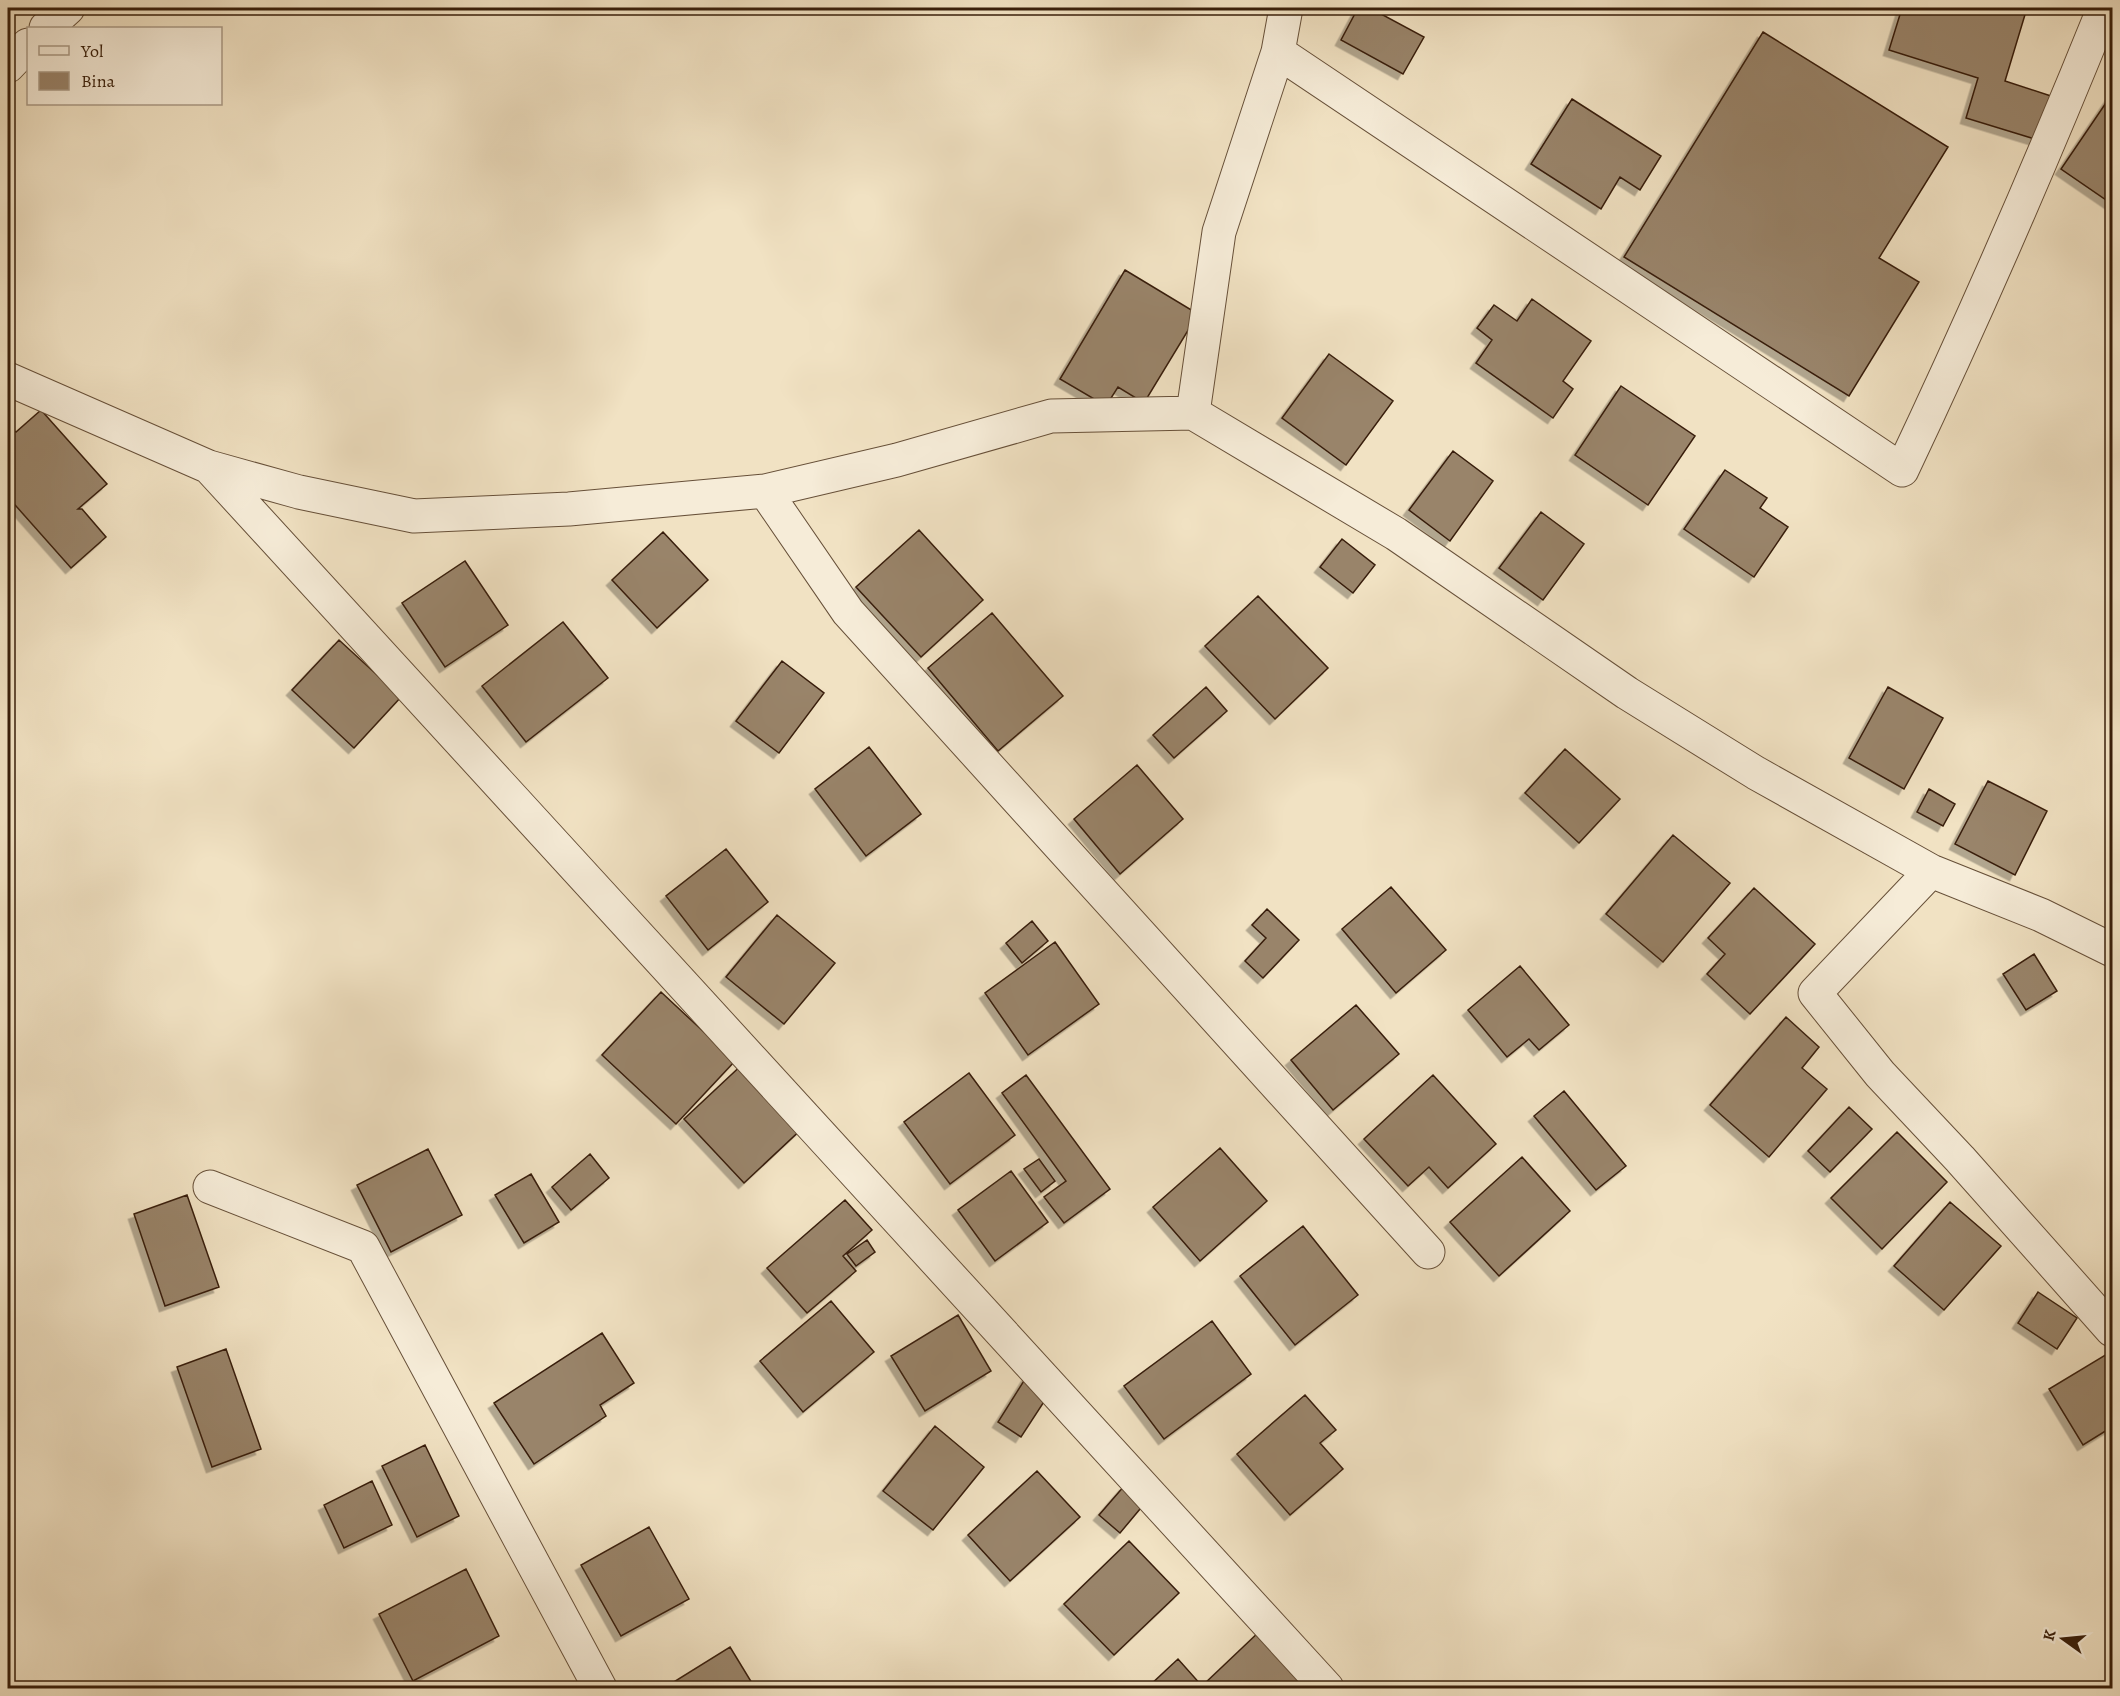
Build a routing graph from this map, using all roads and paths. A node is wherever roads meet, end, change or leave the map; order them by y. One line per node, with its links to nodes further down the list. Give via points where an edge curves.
1 (68, 8): 4 (street)
2 (1286, 8): 6 (street)
3 (2104, 8): 6 (street, via 2037,176 1902,470)
4 (47, 27)
5 (27, 46): 7 (street)
6 (1278, 52): 9 (street, via 1219,232)
7 (8, 66)
8 (8, 379): 10 (street)
9 (1193, 413): 11 (street, via 1051,416 897,460); 12 (street, via 1396,534 1686,730)
10 (209, 466): 11 (street, via 299,492 414,516 568,509); 18 (street)
11 (765, 491): 15 (street, via 848,612)
12 (1931, 871): 13 (street, via 2041,915); 16 (street, via 1815,993 1880,1074)
13 (2112, 950)
14 (210, 1186): 17 (street, via 363,1247)
15 (1428, 1252)
16 (2112, 1330)
17 (600, 1689)
18 (1327, 1689)

